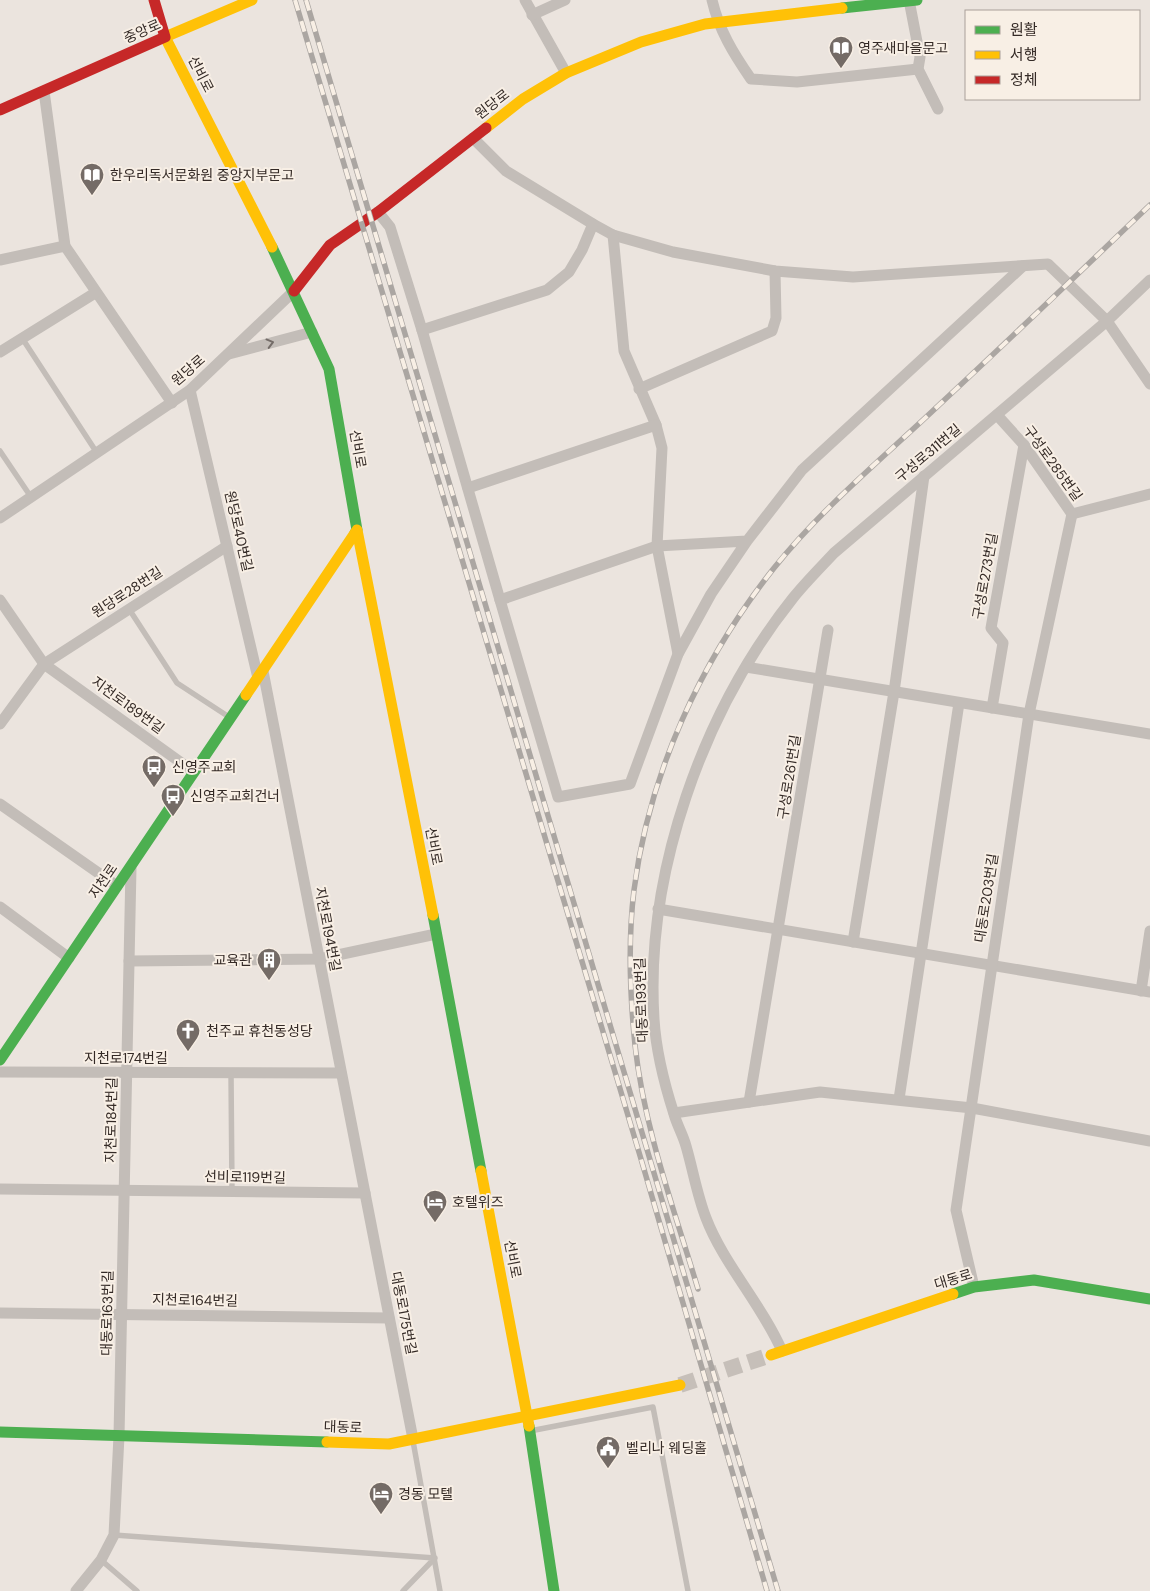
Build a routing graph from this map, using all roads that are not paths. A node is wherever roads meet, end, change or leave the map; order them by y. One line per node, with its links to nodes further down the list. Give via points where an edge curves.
1 (154, 0): 9 (main road, 선비로)
2 (252, 0): 9 (main road, 중앙로)
3 (525, 0): 7 (street)
4 (565, 0): 7 (street)
5 (712, 0): 8 (street)
6 (912, 0): 8 (main road, 원당로); 10 (street, via 920,57)
7 (532, 14): 11 (street)
8 (718, 23): 10 (street, via 732,53 751,79 798,82); 11 (main road, 원당로, via 642,42)
9 (165, 37): 12 (main road, 중앙로); 24 (main road, 선비로)
10 (918, 69): 13 (street)
11 (566, 73): 15 (main road, 원당로, via 523,99)
12 (44, 91): 14 (main road, 중앙로); 19 (street)
13 (938, 109)
14 (0, 110)
15 (473, 138): 16 (main road, 원당로); 17 (street, via 506,171)
16 (378, 212): 24 (main road, 원당로, via 330,245); 27 (street, via 390,227)
17 (593, 224): 18 (street); 27 (street, via 569,272 547,290)
18 (613, 235): 22 (street, via 673,252); 33 (street, via 624,351)
19 (65, 246): 20 (street); 25 (street, 원당로)
20 (0, 260)
21 (1023, 266): 22 (street, via 853,277); 26 (street, via 1048,264); 48 (street, via 802,470)
22 (775, 271): 33 (street, via 776,318 772,331)
23 (1150, 280): 26 (street, 구성로311번길)
24 (294, 290): 28 (main road, 선비로); 31 (street, 원당로)
25 (94, 292): 29 (street); 35 (street, 원당로)
26 (1107, 321): 32 (street); 36 (street, 구성로311번길)
27 (422, 330): 42 (street)
28 (312, 332): 31 (street, one-way to 28); 47 (main road, 선비로, via 329,369)
29 (22, 338): 30 (street); 40 (lane)
30 (0, 352)
31 (228, 355): 34 (street, 원당로)
32 (1150, 384)
33 (639, 389): 37 (street)
34 (190, 390): 35 (street, 원당로); 49 (street, 원당로40번길)
35 (172, 403): 40 (street, 원당로)
36 (997, 415): 38 (street, 구성로285번길); 41 (street, 구성로311번길)
37 (656, 425): 42 (street); 50 (street, via 662,448)
38 (1024, 445): 45 (street, 구성로285번길); 62 (street, 구성로273번길, via 991,628 1003,643)
39 (0, 451): 44 (lane)
40 (97, 453): 44 (street, 원당로)
41 (924, 476): 57 (street, 구성로311번길, via 828,560 792,599); 60 (street)
42 (468, 488): 52 (street)
43 (1150, 494): 45 (street, 구성로285번길)
44 (31, 497): 46 (street, 원당로)
45 (1072, 514): 63 (street, 대동로203번길)
46 (0, 518)
47 (357, 530): 58 (main road, 지천로); 75 (main road, 선비로)
48 (747, 541): 50 (street); 55 (street)
49 (227, 546): 53 (street, 원당로28번길); 58 (street, 원당로40번길)
50 (657, 546): 52 (street); 55 (street)
51 (0, 600): 56 (street)
52 (500, 600): 55 (street, via 558,796 630,784)
53 (129, 609): 56 (street, 원당로28번길); 64 (lane, via 177,683)
54 (828, 630): 59 (street, 구성로261번길)
55 (678, 654)
56 (44, 664): 65 (street, 원당로28번길); 67 (street, 지천로189번길)
57 (746, 667): 59 (street); 72 (street, 대동로193번길, via 705,748 689,790 674,837)
58 (260, 674): 64 (main road, 지천로); 79 (street, 지천로194번길)
59 (820, 680): 60 (street); 73 (street, 구성로261번길)
60 (894, 692): 61 (street); 76 (street)
61 (959, 703): 62 (street); 77 (street)
62 (992, 708): 63 (street)
63 (1029, 714): 66 (street); 81 (street, 대동로203번길)
64 (231, 718): 67 (main road, 지천로)
65 (0, 724)
66 (1150, 734)
67 (194, 772): 69 (main road, 지천로)
68 (0, 804): 70 (street)
69 (131, 866): 70 (main road, 지천로); 80 (street, 지천로184번길)
70 (117, 886): 78 (main road, 지천로)
71 (0, 907): 78 (street)
72 (658, 909): 73 (street); 91 (street, 대동로193번길, via 654,1020 658,1052)
73 (779, 929): 76 (street); 89 (street, 구성로261번길)
74 (1150, 931): 82 (street)
75 (436, 934): 79 (street); 105 (main road, 선비로)
76 (853, 942): 77 (street)
77 (920, 953): 81 (street); 88 (street)
78 (69, 958): 83 (main road, 지천로)
79 (319, 959): 80 (street); 87 (street, 지천로194번길)
80 (129, 961): 85 (street, 지천로184번길)
81 (990, 965): 82 (street); 90 (street, 대동로203번길)
82 (1146, 992)
83 (0, 1060)
84 (0, 1072): 85 (street, 지천로174번길)
85 (127, 1073): 86 (street, 지천로174번길); 94 (street, 지천로184번길)
86 (231, 1073): 87 (street, 지천로174번길); 95 (lane)
87 (341, 1073): 96 (street, 지천로194번길)
88 (899, 1099): 89 (street, via 820,1092); 90 (street)
89 (749, 1102): 91 (street)
90 (972, 1108): 92 (street); 97 (street, 대동로203번길, via 956,1210)
91 (674, 1113): 102 (street, 대동로193번길, via 706,1220 773,1329)
92 (1150, 1142)
93 (0, 1189): 94 (street, 선비로119번길)
94 (124, 1190): 95 (street, 선비로119번길); 100 (street, 대동로163번길)
95 (232, 1192): 96 (street, 선비로119번길)
96 (365, 1193): 101 (street, 대동로175번길)
97 (974, 1287): 98 (main road, 대동로, via 1034,1280); 102 (main road, 대동로)
98 (1150, 1299)
99 (0, 1313): 100 (street, 지천로164번길)
100 (122, 1314): 101 (street, 지천로164번길); 108 (street, 대동로163번길)
101 (389, 1318): 109 (street, 대동로175번길)
102 (782, 1351): 103 (main road, 대동로)
103 (771, 1355)
104 (680, 1385): 105 (main road, 대동로)
105 (527, 1416): 106 (main road, 선비로); 109 (main road, 대동로)
106 (530, 1431): 117 (main road, 선비로); 118 (lane, via 653,1407)
107 (0, 1432): 108 (main road, 대동로)
108 (119, 1436): 109 (main road, 대동로, via 389,1444); 110 (street, 대동로163번길)
109 (413, 1439): 111 (lane)
110 (114, 1535): 111 (lane); 112 (street)
111 (435, 1558): 115 (lane); 116 (lane)
112 (101, 1560): 113 (street); 114 (lane)
113 (76, 1591)
114 (136, 1591)
115 (403, 1591)
116 (440, 1591)
117 (554, 1591)
118 (688, 1591)

